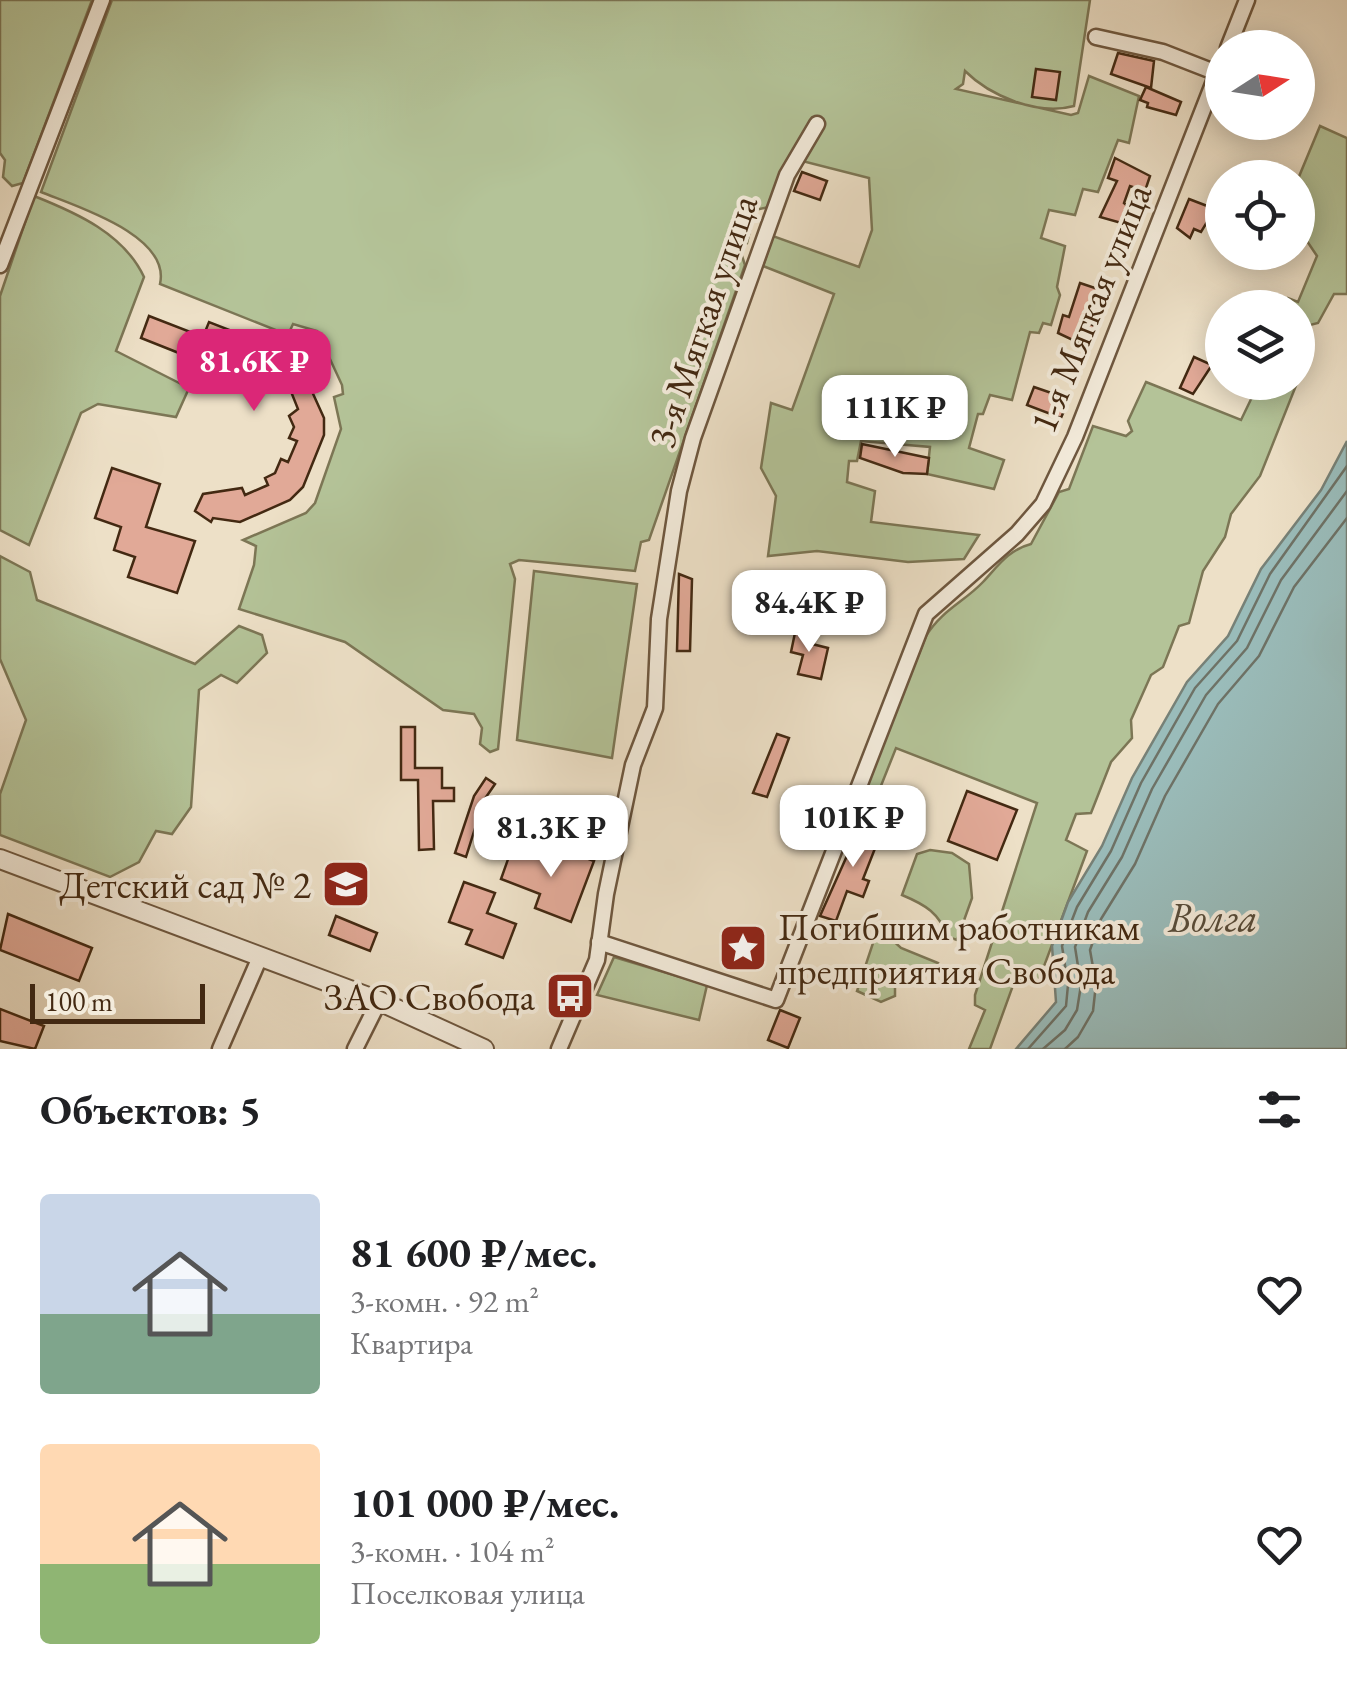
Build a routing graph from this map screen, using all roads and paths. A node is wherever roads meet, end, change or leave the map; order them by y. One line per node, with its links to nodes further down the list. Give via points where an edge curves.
1 (102, 0): 8 (street)
2 (1247, 0): 3 (street)
3 (1235, 30)
4 (1096, 37): 5 (street)
5 (1205, 65)
6 (1205, 111): 10 (street, 1-я Мягкая улица, via 1076,438 1043,504 941,597 915,637 776,1000)
7 (817, 124): 10 (street, 3-я Мягкая улица, via 787,175 692,438 659,619 655,708 633,766)
8 (0, 265)
9 (0, 859): 11 (street)
10 (599, 942): 16 (street, 3-я Мягкая улица)
11 (260, 957): 12 (street); 13 (street)
12 (379, 1001): 14 (street); 15 (street)
13 (220, 1049)
14 (355, 1049)
15 (484, 1049)
16 (559, 1049)

